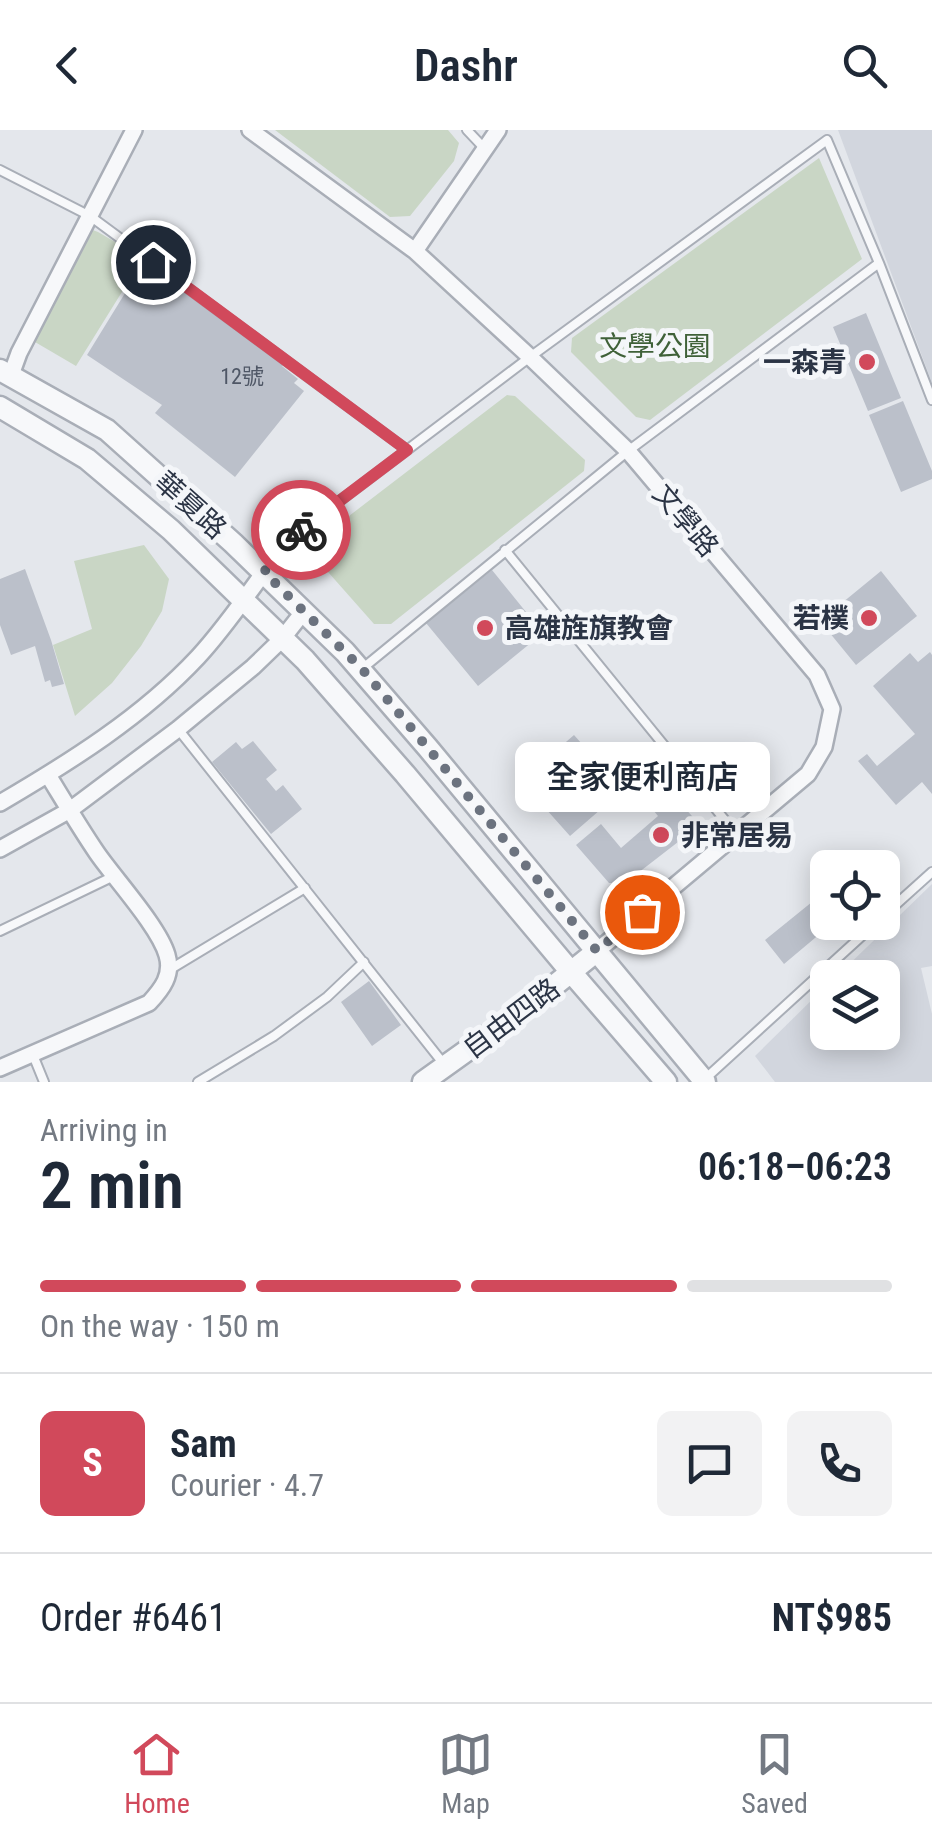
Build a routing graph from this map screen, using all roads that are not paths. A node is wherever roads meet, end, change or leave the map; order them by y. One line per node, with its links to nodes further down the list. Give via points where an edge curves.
1 (134, 130): 7 (street)
2 (250, 130): 8 (street, 文學路)
3 (468, 130): 5 (lane)
4 (498, 130): 5 (street)
5 (484, 148): 8 (street)
6 (0, 170): 7 (lane)
7 (90, 216): 11 (street); 14 (lane)
8 (415, 251): 10 (street, 文學路)
9 (880, 263): 10 (lane, via 827,140); 12 (lane); 15 (lane)
10 (530, 357): 14 (lane); 15 (street, 文學路)
11 (5, 373): 17 (street, 華夏路, via 108,430)
12 (932, 400)
13 (0, 408): 18 (street, 華夏路, via 88,460)
14 (407, 450): 17 (lane, via 296,534)
15 (628, 451): 16 (lane); 26 (street, 文學路, via 818,675 832,709 824,747 808,774)
16 (505, 550): 21 (lane); 26 (lane)
17 (264, 572): 18 (street); 19 (street, 華夏路)
18 (244, 600): 20 (street, 華夏路); 23 (street, via 161,692)
19 (304, 612): 20 (street); 21 (street, 華夏路)
20 (282, 639): 22 (street); 37 (street, 華夏路)
21 (362, 669): 34 (street, 華夏路)
22 (178, 729): 25 (street); 30 (lane)
23 (48, 775): 24 (street); 25 (street)
24 (0, 803)
25 (70, 810): 27 (street); 29 (street)
26 (737, 835): 34 (street, 文學路)
27 (0, 849)
28 (932, 872): 31 (lane)
29 (114, 876): 32 (lane); 36 (street, via 158,936)
30 (305, 888): 35 (lane); 36 (lane)
31 (900, 901)
32 (0, 931)
33 (857, 940): 41 (lane)
34 (597, 951): 37 (street, 自由四路); 41 (street, 華夏路)
35 (364, 962): 39 (lane); 43 (lane, via 274,1036)
36 (168, 970): 38 (street, via 149,1003)
37 (571, 972): 39 (street, 自由四路); 45 (street, 華夏路)
38 (33, 1055): 40 (street); 42 (lane)
39 (446, 1066): 44 (street, 自由四路)
40 (0, 1068)
41 (704, 1081)
42 (44, 1082)
43 (198, 1082)
44 (423, 1082)
45 (666, 1082)

